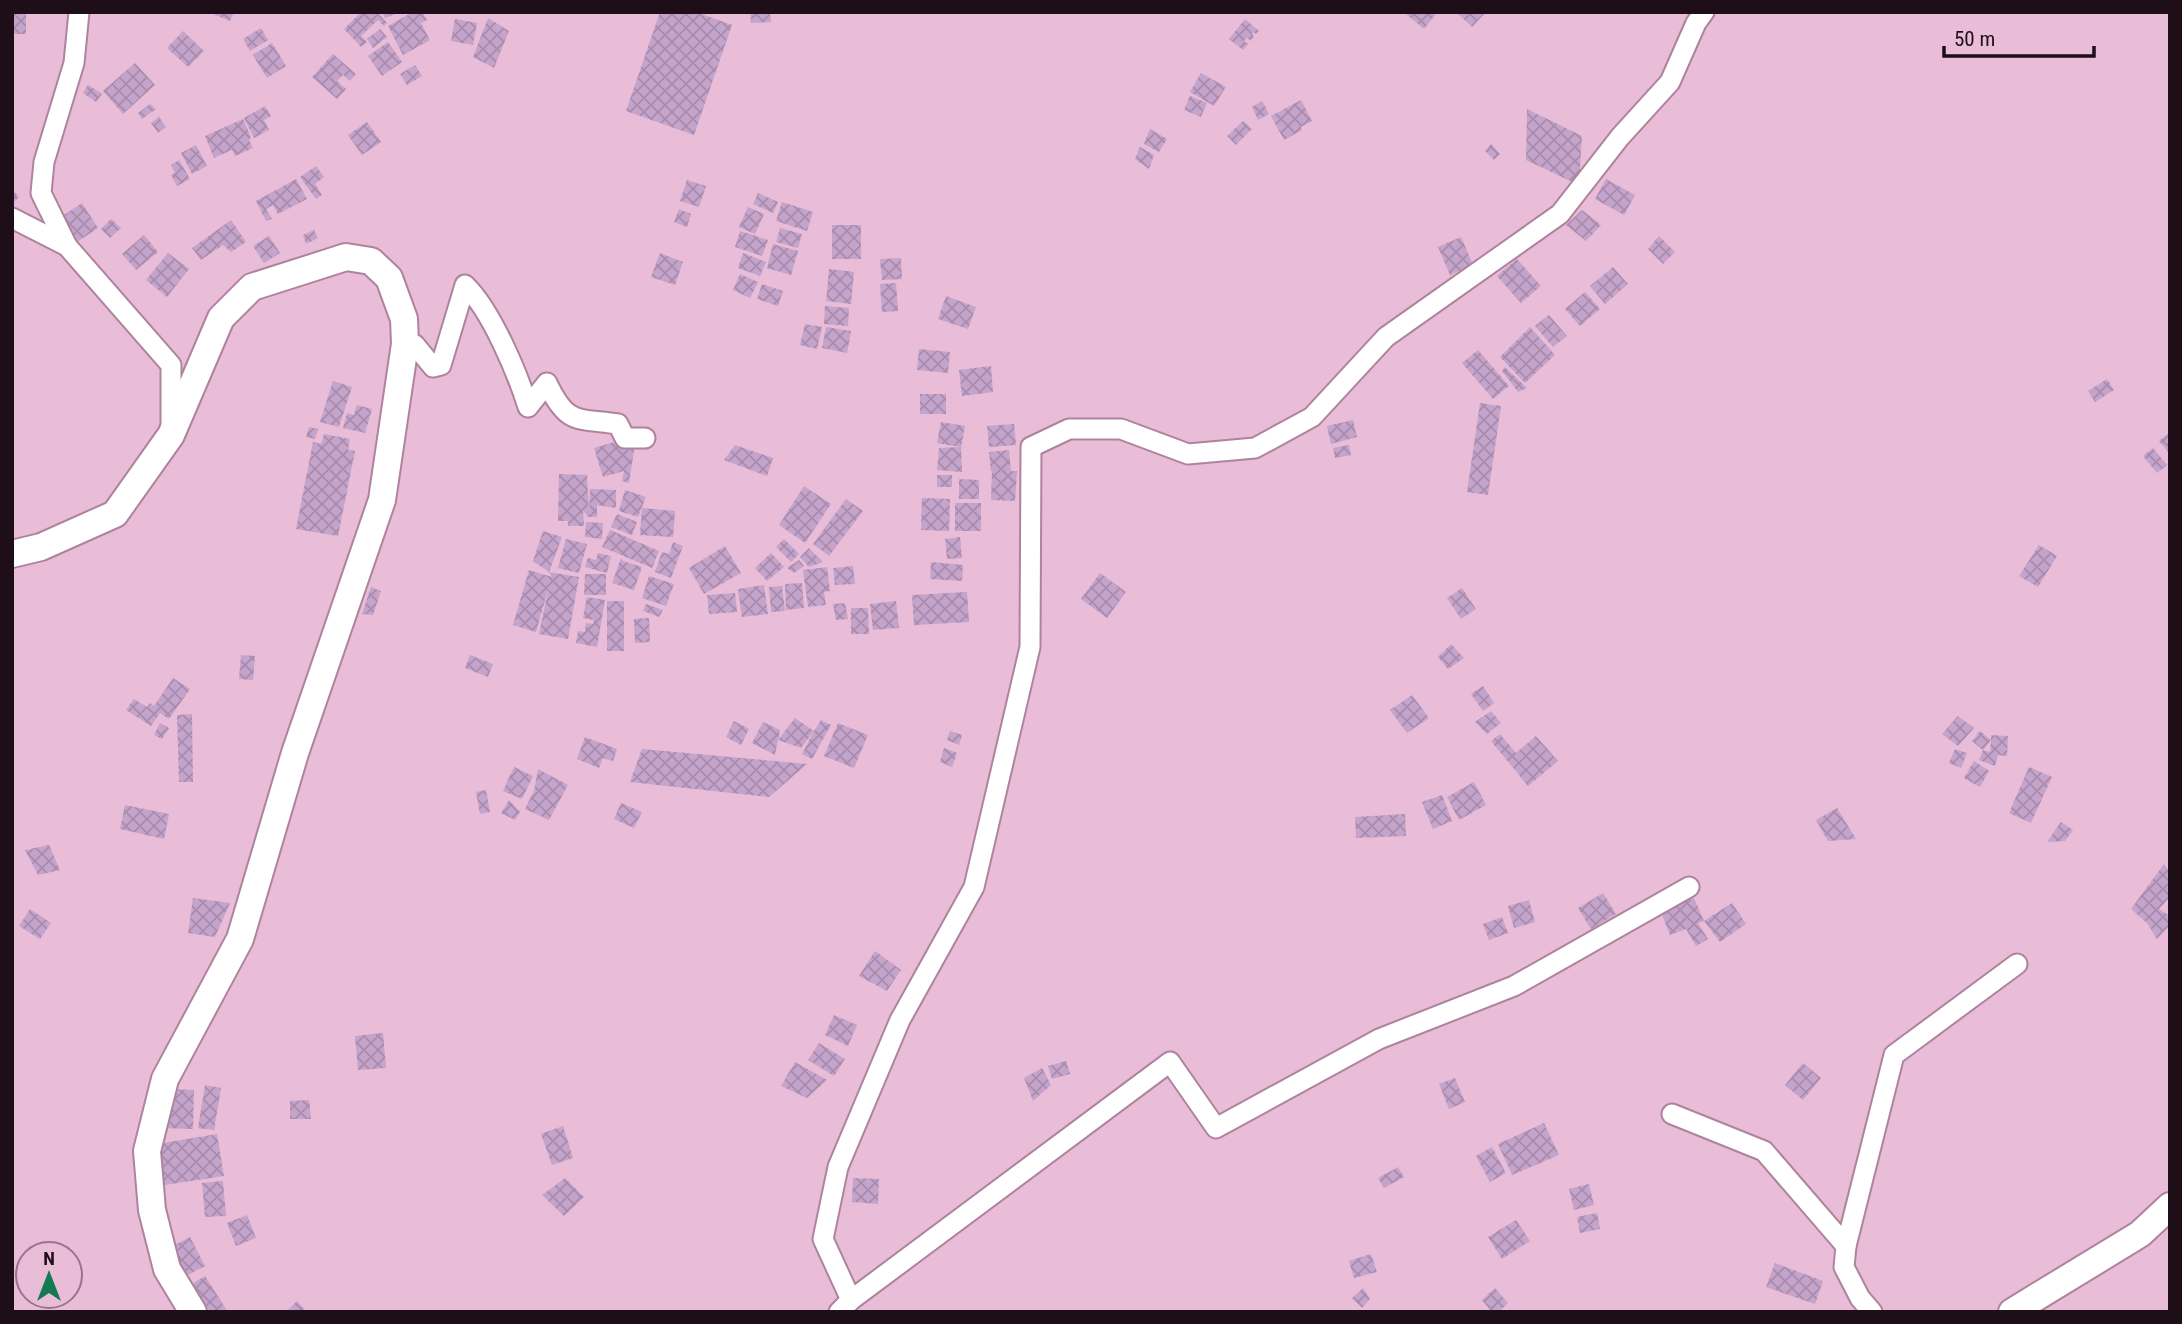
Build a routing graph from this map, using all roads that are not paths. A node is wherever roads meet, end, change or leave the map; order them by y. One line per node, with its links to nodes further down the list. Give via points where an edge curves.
1 (79, 12): 4 (street, via 74,63 44,162 41,193)
2 (1704, 12): 14 (street, via 1670,82 1560,214 1386,337 1312,417 1255,449 1188,454 1121,429 1069,429 1031,447 1030,648 974,887 900,1020 838,1167 823,1239)
3 (12, 218): 4 (street)
4 (67, 246): 6 (street, via 171,365)
5 (405, 345): 6 (street, via 404,319 389,278 371,261 346,257 252,287 221,318); 7 (street, via 415,345 433,367 440,365 465,285 479,298 528,407 547,383 570,417 618,424 625,438); 15 (street, via 382,500 295,753 240,939 165,1079 147,1151 152,1210 167,1269)
6 (171, 435): 8 (street, via 115,514 41,547)
7 (645, 438)
8 (12, 554)
9 (1689, 887): 14 (street, via 1514,986 1380,1039 1216,1128 1170,1062)
10 (2017, 964): 13 (street, via 1894,1055)
11 (1672, 1114): 13 (street, via 1764,1151)
12 (2170, 1206): 17 (street, via 2140,1234)
13 (1846, 1246): 16 (street, via 1844,1267)
14 (845, 1306)
15 (193, 1312)
16 (1872, 1312)
17 (2012, 1312)

